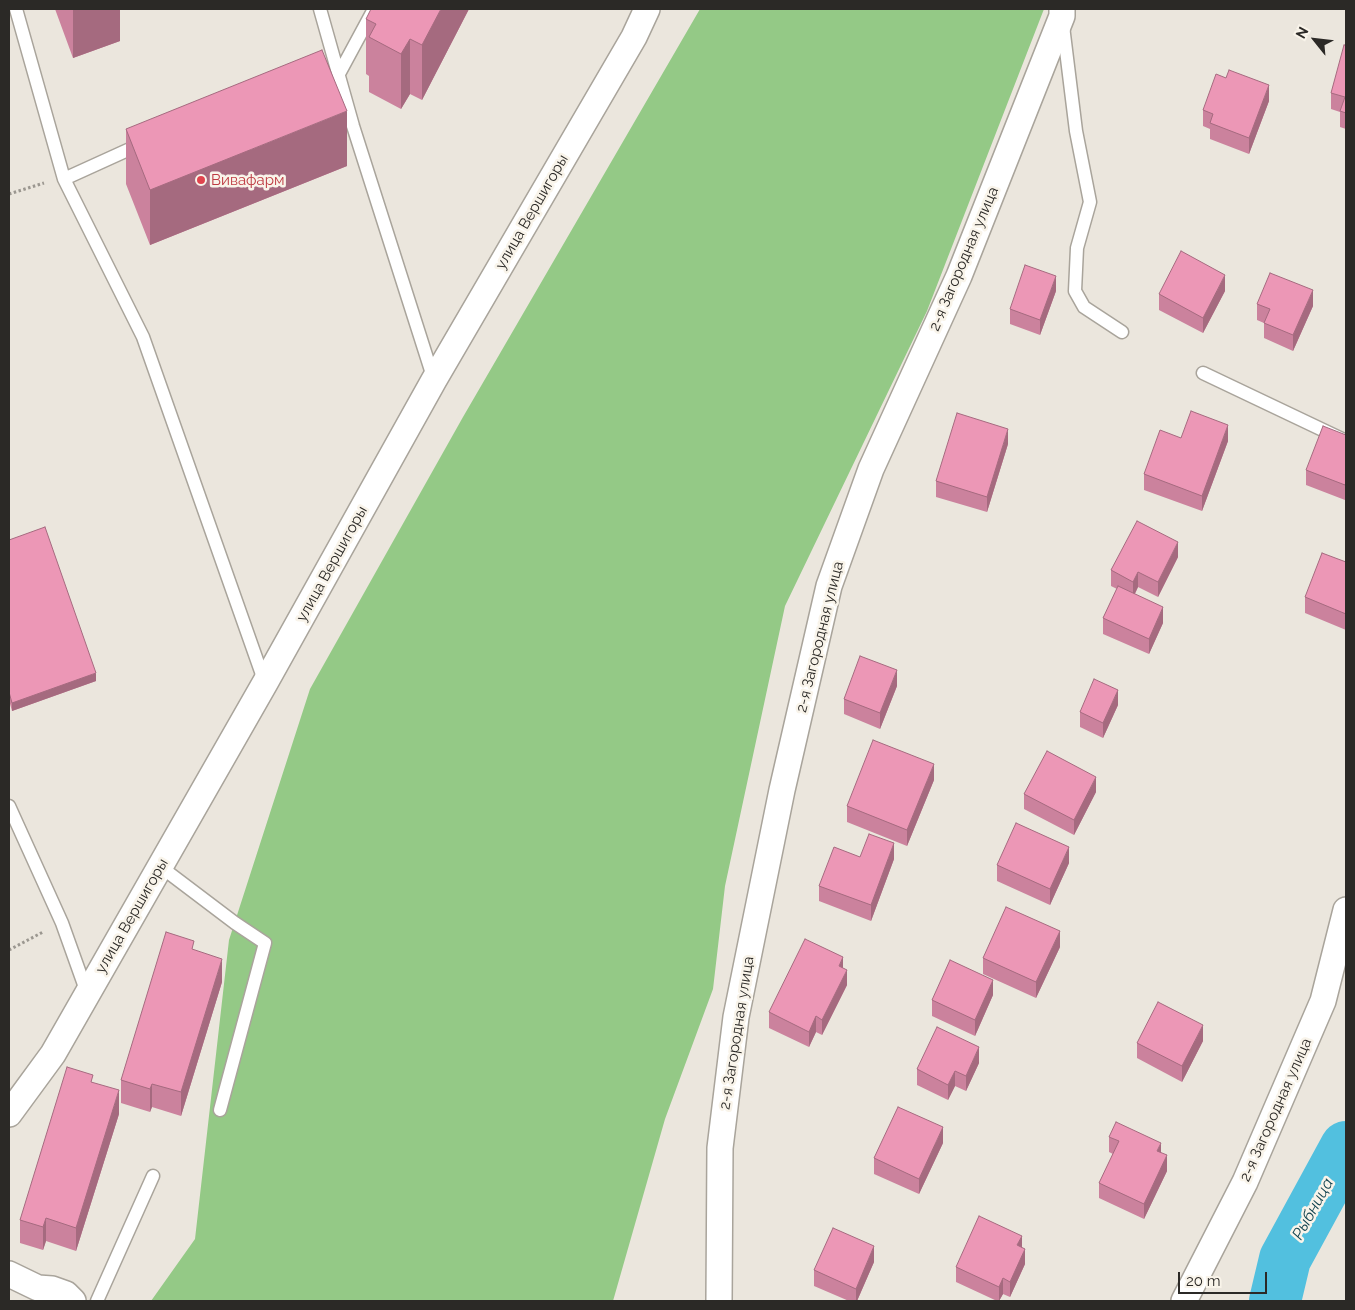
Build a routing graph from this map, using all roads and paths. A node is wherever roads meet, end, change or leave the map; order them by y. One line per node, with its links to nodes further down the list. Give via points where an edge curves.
1 (16, 9): 10 (lane)
2 (320, 9): 6 (lane)
3 (374, 9): 8 (lane)
4 (648, 9): 14 (street, улица Вершигоры)
5 (1062, 12): 12 (lane, via 1076,131 1090,202 1077,248 1075,291 1084,307); 29 (street, 2-я Загородная улица, via 959,276 871,469 829,586 782,790 736,1017 720,1148)
6 (335, 58): 7 (lane); 8 (lane)
7 (322, 64)
8 (340, 72): 14 (lane, via 353,126)
9 (153, 139): 10 (lane)
10 (64, 179): 11 (path); 16 (lane, via 143,337)
11 (9, 194)
12 (1122, 332)
13 (1203, 373): 15 (lane)
14 (434, 380): 16 (street, улица Вершигоры)
15 (1346, 441)
16 (266, 683): 18 (street, улица Вершигоры)
17 (9, 806): 20 (lane)
18 (161, 867): 22 (street, улица Вершигоры); 23 (lane, via 265,943)
19 (1346, 910): 30 (street, 2-я Загородная улица, via 1323,1002 1245,1182)
20 (62, 923): 21 (path); 22 (lane)
21 (9, 950)
22 (87, 994): 24 (street, улица Вершигоры, via 53,1054)
23 (220, 1110)
24 (9, 1114)
25 (153, 1176): 28 (lane)
26 (9, 1274): 27 (street, via 38,1288 66,1294)
27 (72, 1301)
28 (97, 1301)
29 (719, 1301)
30 (1184, 1301)

